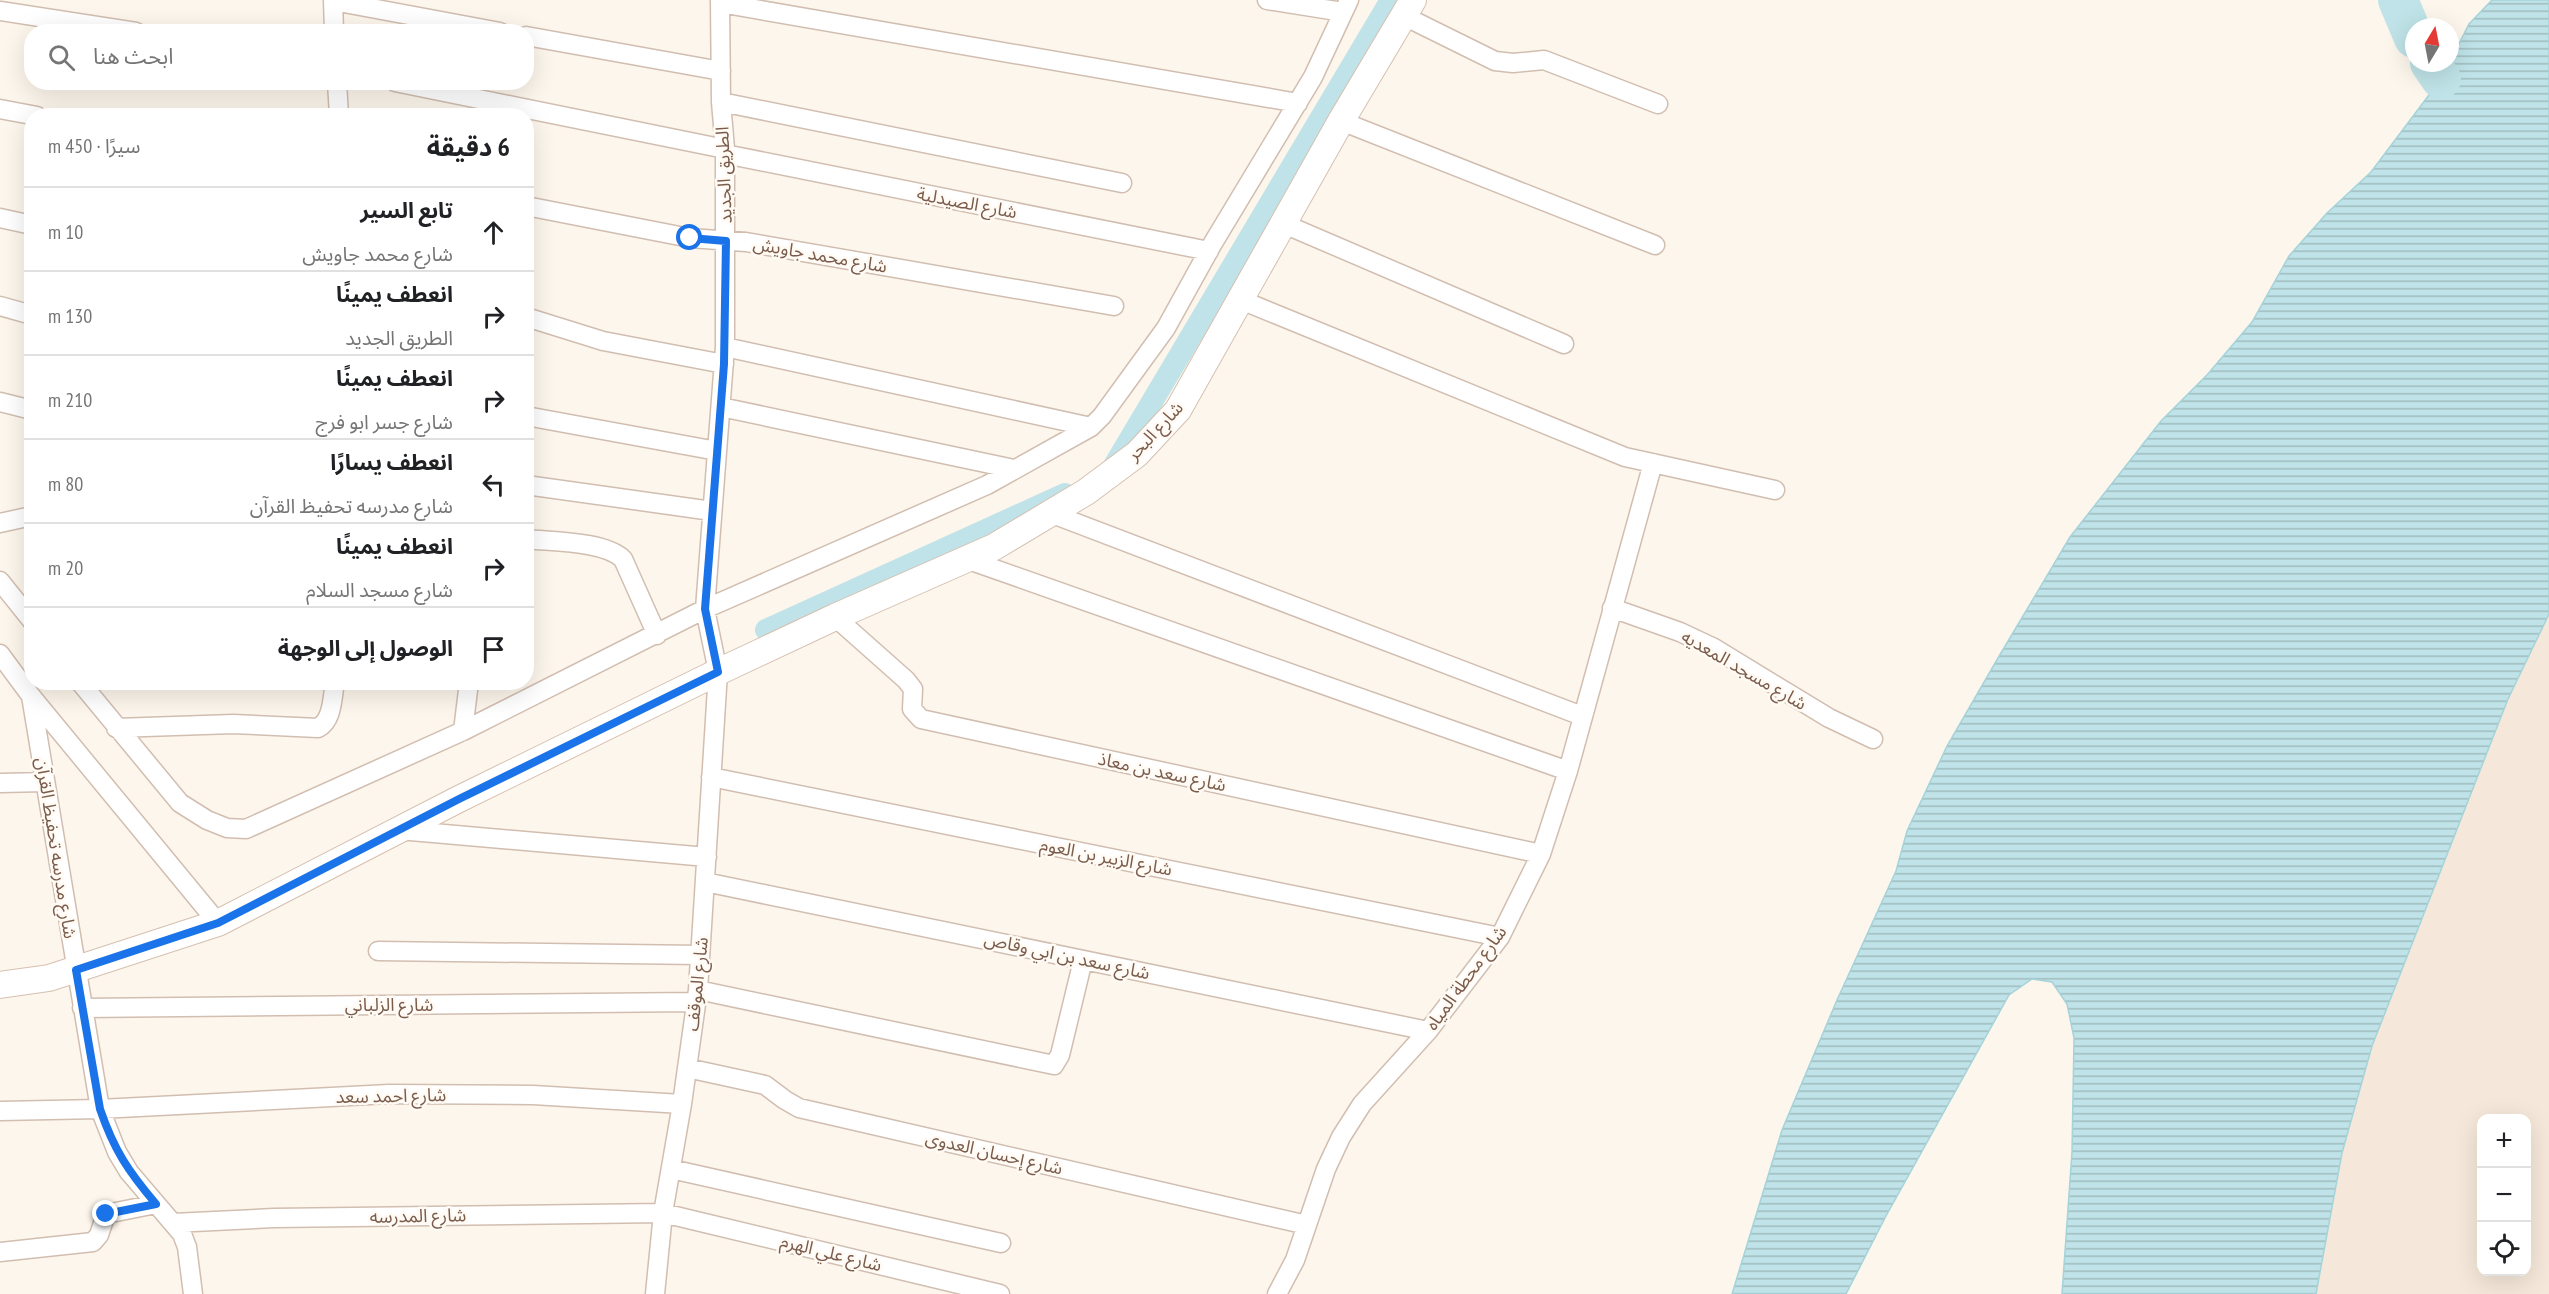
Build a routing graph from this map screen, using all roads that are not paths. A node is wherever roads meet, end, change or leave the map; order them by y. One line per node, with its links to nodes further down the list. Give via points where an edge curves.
1 (1267, 0): 4 (street)
2 (333, 1): 8 (street); 9 (street)
3 (720, 2): 11 (street, الطريق الجديد); 15 (street)
4 (1346, 6): 15 (street)
5 (1408, 8): 16 (street, via 1495,61 1552,63); 22 (street, شارع البحر)
6 (0, 11): 7 (street)
7 (84, 24)
8 (334, 24)
9 (457, 24)
10 (534, 37): 11 (street)
11 (721, 71): 14 (street, الطريق الجديد)
12 (337, 90): 17 (street)
13 (433, 90): 18 (street, شارع الصيدلية)
14 (721, 102): 23 (street, الطريق الجديد); 24 (street)
15 (1298, 103): 31 (street)
16 (1658, 104)
17 (339, 108)
18 (519, 108)
19 (0, 110): 21 (street)
20 (534, 111): 23 (street, شارع الصيدلية)
21 (24, 114)
22 (1341, 121): 28 (street, شارع البحر); 30 (street)
23 (724, 151): 29 (street, الطريق الجديد); 31 (street, شارع الصيدلية)
24 (1122, 183)
25 (534, 208): 29 (street, شارع محمد جاويش, via 690,238)
26 (0, 218): 27 (street)
27 (24, 223)
28 (1284, 224): 32 (street, شارع البحر); 37 (street)
29 (726, 241): 34 (street, شارع محمد جاويش); 38 (street, الطريق الجديد)
30 (1655, 245)
31 (1209, 251): 43 (street, via 1166,328)
32 (1241, 300): 45 (street, via 1625,457); 50 (street, شارع البحر, via 1178,410 1137,454)
33 (0, 306): 35 (street)
34 (1114, 306)
35 (24, 313)
36 (534, 319): 38 (street, via 603,341)
37 (1564, 344)
38 (725, 356): 40 (street, الطريق الجديد); 43 (street)
39 (0, 402): 41 (street)
40 (721, 407): 44 (street, الطريق الجديد); 46 (street)
41 (24, 408)
42 (534, 417): 44 (street)
43 (1091, 427): 46 (street)
44 (717, 451): 49 (street, الطريق الجديد)
45 (1653, 463): 48 (street); 56 (street, شارع محطة المياه)
46 (1014, 469): 57 (street, via 987,485)
47 (534, 486): 49 (street)
48 (1775, 490)
49 (712, 511): 57 (street, الطريق الجديد)
50 (1050, 513): 54 (street, شارع البحر); 69 (street)
51 (24, 518): 52 (street)
52 (0, 523)
53 (534, 540): 60 (street, via 615,551 623,559)
54 (966, 559): 59 (street, شارع البحر); 73 (street)
55 (0, 581): 58 (street)
56 (1612, 608): 69 (street, شارع محطة المياه); 72 (street, شارع مسجد المعديه, via 1713,648 1810,708)
57 (705, 609): 60 (street); 62 (street, الطريق الجديد)
58 (24, 610)
59 (835, 617): 62 (street, شارع البحر); 78 (street, شارع سعد بن معاذ, via 906,680 912,689 912,709 921,719)
60 (657, 635): 71 (street)
61 (0, 654): 63 (street)
62 (718, 672): 74 (street, شارع الموقف); 77 (street, شارع البحر)
63 (24, 687)
64 (27, 690): 68 (street)
65 (86, 690): 70 (street)
66 (333, 690): 70 (street, via 326,724 318,728 233,723)
67 (469, 690): 71 (street)
68 (31, 696): 75 (street, شارع مدرسه تحفيظ القرآن); 81 (street)
69 (1582, 716): 73 (street, شارع محطة المياه)
70 (116, 728): 71 (street, via 180,803 227,828 246,829)
71 (463, 731)
72 (1873, 739)
73 (1568, 771): 78 (street, شارع محطة المياه)
74 (711, 777): 79 (street, شارع الموقف); 82 (street, شارع الزبير بن العوم)
75 (45, 782): 76 (street); 86 (street, شارع مدرسه تحفيظ القرآن)
76 (0, 783)
77 (399, 830): 79 (street); 81 (street, شارع البحر)
78 (1541, 854): 82 (street, شارع محطة المياه)
79 (707, 857): 80 (street, شارع الموقف)
80 (705, 882): 84 (street, شارع الموقف); 85 (street, شارع سعد بن ابي وقاص)
81 (218, 923): 86 (street, شارع البحر)
82 (1500, 936): 90 (street, شارع محطة المياه)
83 (378, 951): 84 (street)
84 (700, 955): 88 (street, شارع الموقف)
85 (1083, 960): 88 (street, شارع الزلباني, via 1060,1055 1054,1065); 90 (street, شارع سعد بن ابي وقاص)
86 (76, 970): 87 (street, شارع البحر, via 27,983); 89 (street, شارع مدرسه تحفيظ القرآن)
87 (0, 985)
88 (697, 996): 89 (street, شارع الزلباني); 91 (street, شارع الموقف)
89 (82, 1008): 93 (street, شارع مدرسه تحفيظ القرآن)
90 (1428, 1031): 99 (street, شارع محطة المياه, via 1362,1104 1341,1137)
91 (687, 1068): 92 (street, شارع الموقف); 99 (street, شارع إحسان العدوى, via 765,1085 799,1108)
92 (682, 1104): 93 (street, شارع احمد سعد, via 532,1095 389,1094); 95 (street, شارع الموقف)
93 (100, 1109): 94 (street, شارع احمد سعد); 96 (street, شارع مدرسه تحفيظ القرآن, via 129,1172)
94 (0, 1111)
95 (671, 1169): 97 (street, شارع الموقف); 100 (street)
96 (156, 1204): 98 (street, شارع مدرسه تحفيظ القرآن); 101 (street, via 106,1214 93,1242)
97 (663, 1213): 98 (street, شارع المدرسه); 103 (street, شارع الموقف); 104 (street, شارع علي الهرم)
98 (173, 1223): 102 (street, شارع مدرسه تحفيظ القرآن, via 187,1247)
99 (1307, 1226): 105 (street, شارع محطة المياه)
100 (1000, 1243)
101 (0, 1252)
102 (193, 1294)
103 (655, 1294)
104 (1000, 1294)
105 (1277, 1294)

